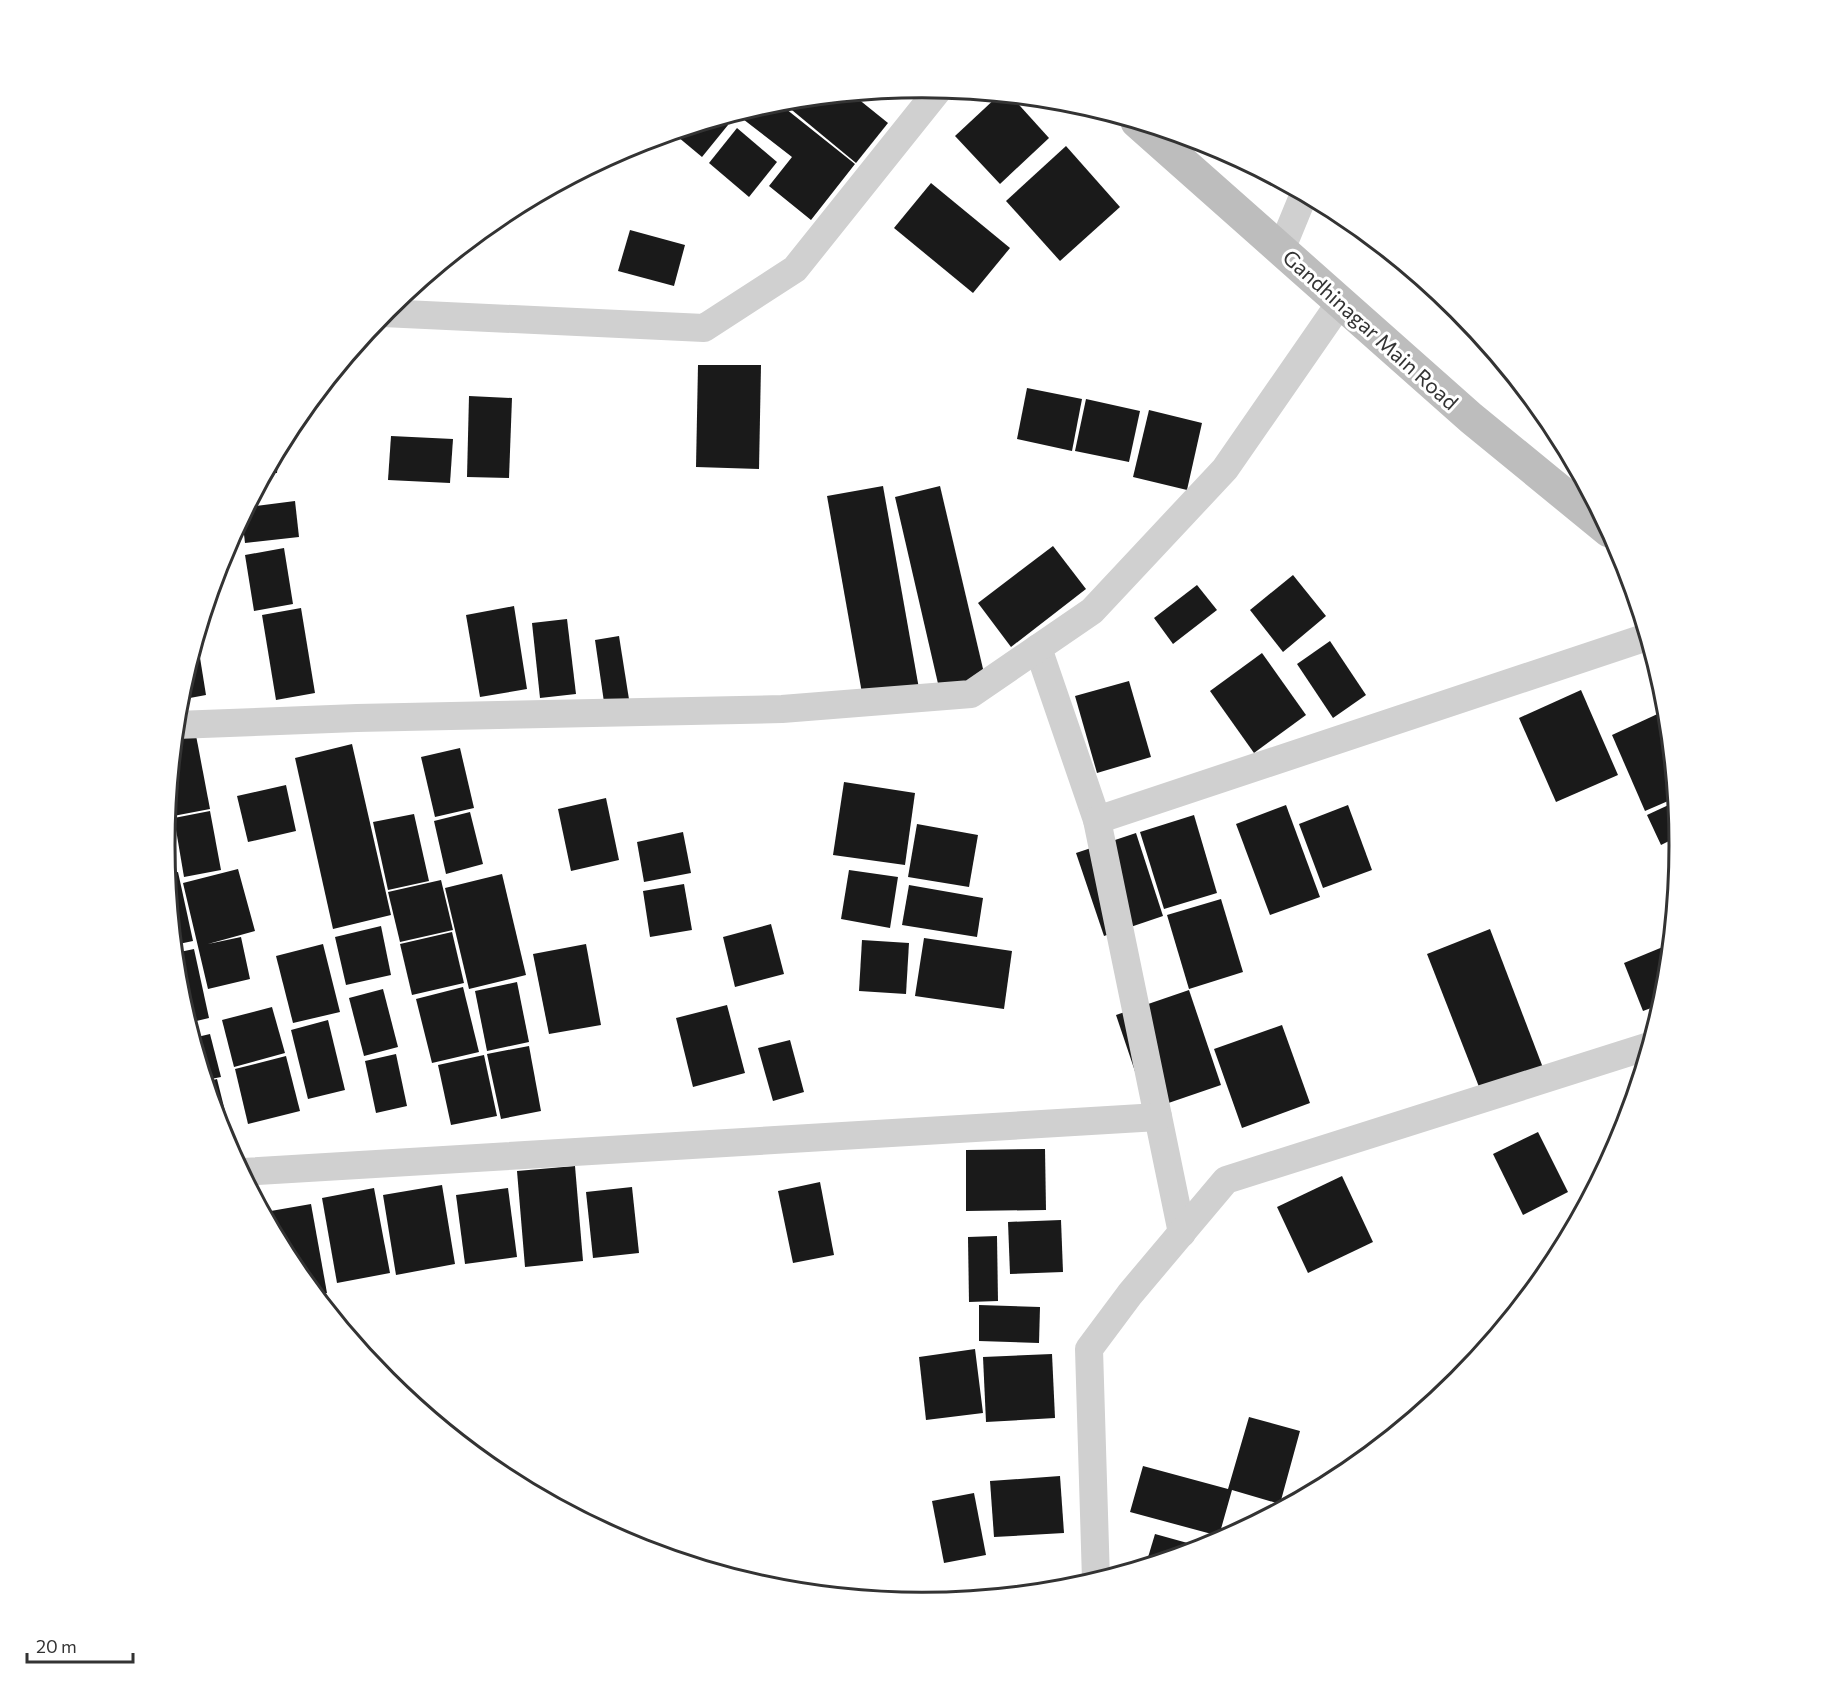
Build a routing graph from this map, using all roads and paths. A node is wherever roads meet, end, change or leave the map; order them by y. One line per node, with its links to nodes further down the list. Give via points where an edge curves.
1 (932, 98): 6 (street, via 795,269 704,328)
2 (1154, 135): 4 (street, Gandhinagar Main Road)
3 (1301, 201): 4 (street)
4 (1281, 250): 5 (street, Gandhinagar Main Road)
5 (1340, 303): 7 (street, Gandhinagar Main Road); 9 (street, via 1225,469 1092,611)
6 (397, 314)
7 (1594, 519)
8 (1640, 639): 11 (street)
9 (1038, 648): 10 (street, via 971,694 782,709); 11 (street)
10 (185, 725)
11 (1097, 820): 13 (street)
12 (1641, 1049): 15 (street, via 1226,1180)
13 (1158, 1117): 14 (street); 15 (street)
14 (250, 1172)
15 (1182, 1233): 16 (street, via 1089,1349)
16 (1096, 1571)

